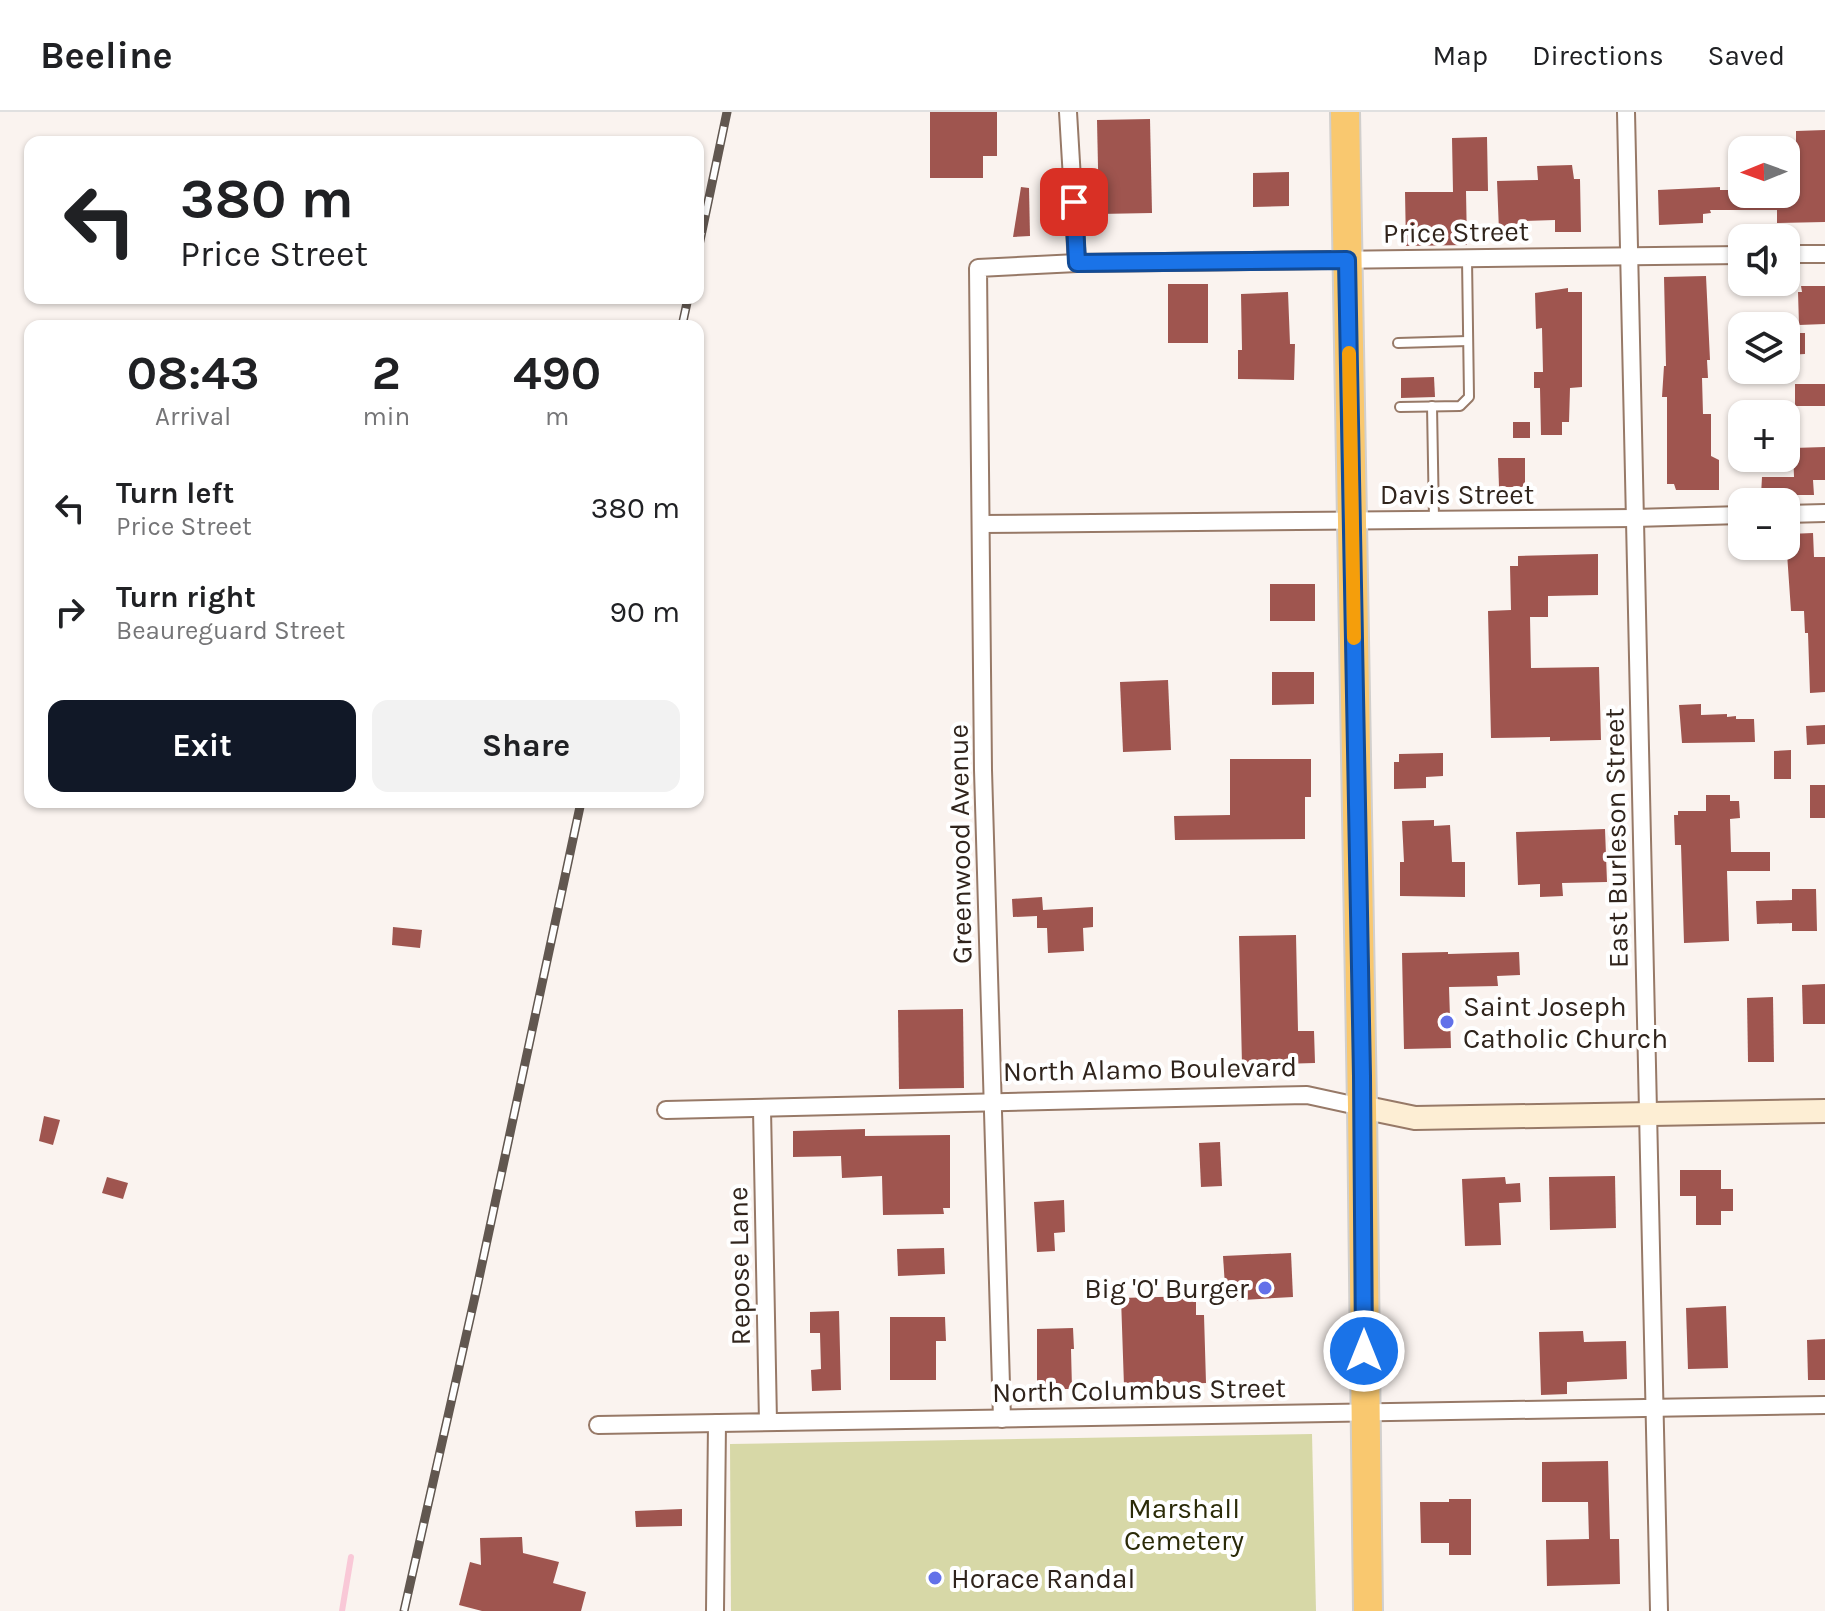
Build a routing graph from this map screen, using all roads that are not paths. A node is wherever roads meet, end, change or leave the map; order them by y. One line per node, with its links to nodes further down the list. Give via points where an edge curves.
1 (1068, 112): 10 (street)
2 (1345, 112): 9 (highway)
3 (1626, 112): 6 (street, East Burleson Street)
4 (1800, 254): 5 (street)
5 (1825, 254)
6 (1627, 255): 7 (street, Price Street); 8 (street, Price Street); 19 (street, East Burleson Street)
7 (1728, 255)
8 (1467, 258): 9 (street, Price Street); 12 (lane)
9 (1347, 260): 10 (street, Price Street); 21 (highway)
10 (1077, 263): 11 (street, Price Street)
11 (978, 268): 22 (street, Greenwood Avenue)
12 (1468, 341): 13 (lane); 14 (lane, via 1469,397 1460,406)
13 (1398, 343)
14 (1432, 406): 15 (lane); 20 (lane)
15 (1400, 407)
16 (1825, 513): 17 (street)
17 (1800, 514)
18 (1728, 515): 19 (street, Davis Street)
19 (1634, 518): 20 (street, Davis Street); 28 (street, East Burleson Street)
20 (1434, 520): 21 (street, Davis Street)
21 (1352, 521): 22 (street, Davis Street); 24 (highway)
22 (981, 524): 23 (street, Greenwood Avenue)
23 (993, 1102): 24 (street, North Alamo Boulevard, via 1307,1095); 25 (street, North Alamo Boulevard); 32 (street, Greenwood Avenue)
24 (1362, 1107): 28 (street, North Alamo Boulevard, via 1415,1118); 31 (highway)
25 (762, 1109): 26 (street, North Alamo Boulevard); 33 (street, Repose Lane)
26 (666, 1110)
27 (1825, 1111): 28 (street, North Alamo Boulevard)
28 (1649, 1114): 30 (street, East Burleson Street)
29 (1825, 1405): 30 (street, North Columbus Street)
30 (1655, 1408): 31 (street, North Columbus Street); 38 (street, East Burleson Street)
31 (1364, 1412): 32 (street, North Columbus Street); 37 (highway)
32 (1002, 1419): 33 (street, North Columbus Street)
33 (768, 1422): 34 (street, North Columbus Street)
34 (717, 1423): 35 (street, North Columbus Street); 36 (street)
35 (598, 1425)
36 (715, 1611)
37 (1368, 1611)
38 (1659, 1611)

